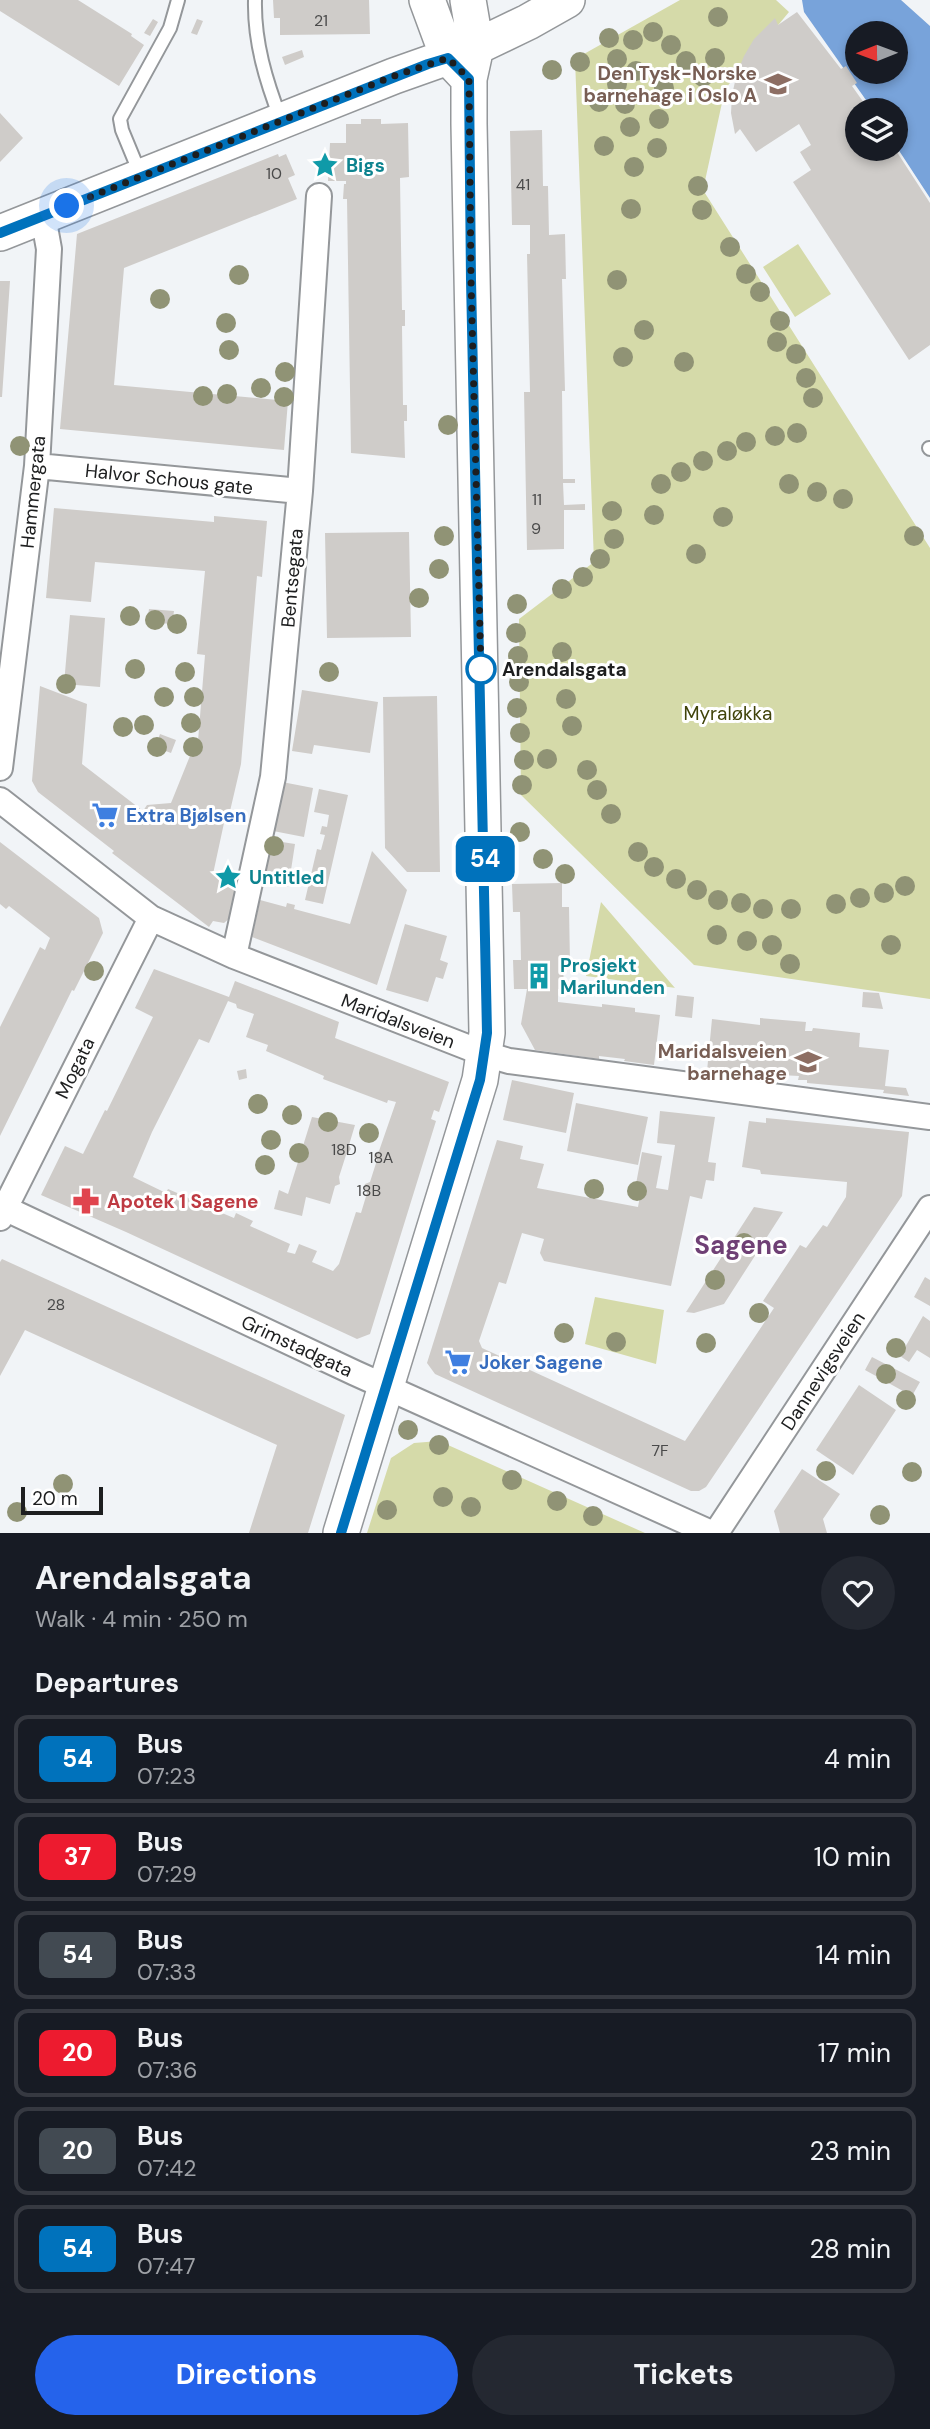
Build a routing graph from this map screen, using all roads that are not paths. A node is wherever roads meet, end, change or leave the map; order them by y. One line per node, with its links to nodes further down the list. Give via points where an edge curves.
1 (178, 0): 8 (lane, via 170,28 120,119)
2 (255, 0): 7 (lane, via 264,72)
3 (427, 0): 6 (street)
4 (468, 0): 6 (street)
5 (567, 0): 6 (street)
6 (465, 61): 7 (street, via 394,76); 18 (street, via 486,915)
7 (281, 121): 8 (street)
8 (141, 177): 10 (street)
9 (319, 196): 13 (street, Bentsegata)
10 (43, 216): 11 (street); 12 (street, Hammergata, via 50,249)
11 (0, 233)
12 (37, 466): 13 (street, Halvor Schous gate); 14 (street, Hammergata)
13 (300, 491): 17 (street, Bentsegata, via 273,778)
14 (0, 768)
15 (0, 800): 16 (street, Maridalsveien)
16 (151, 918): 17 (street, Maridalsveien); 21 (street, Mogata)
17 (234, 956): 18 (street, Maridalsveien)
18 (485, 1054): 19 (street, Maridalsveien, via 509,1061); 22 (street)
19 (930, 1117)
20 (930, 1208): 24 (street, Dannevigsveien)
21 (2, 1211): 22 (street, Grimstadgata)
22 (387, 1387): 23 (street); 24 (street, Grimstadgata)
23 (341, 1533)
24 (714, 1533)

